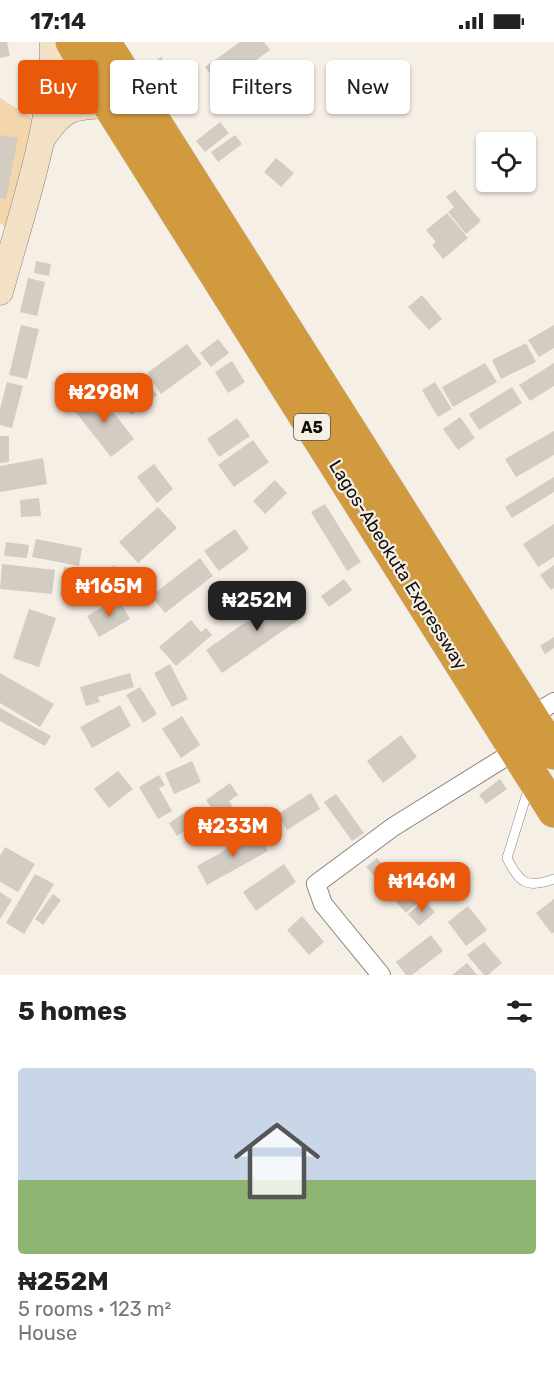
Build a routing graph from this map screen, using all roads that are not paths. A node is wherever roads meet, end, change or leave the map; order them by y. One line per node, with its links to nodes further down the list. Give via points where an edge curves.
1 (53, 42): 5 (main road, via 53,72)
2 (72, 42): 4 (highway, Lagos-Abeokuta Expressway / A5)
3 (104, 42): 8 (highway, Lagos-Abeokuta Expressway / A5)
4 (109, 105): 5 (main road, via 65,111); 10 (highway, Lagos-Abeokuta Expressway / A5)
5 (40, 142): 6 (main road)
6 (7, 240): 7 (main road)
7 (0, 292)
8 (542, 709): 9 (highway, Lagos-Abeokuta Expressway / A5)
9 (554, 753)
10 (524, 764): 11 (highway, Lagos-Abeokuta Expressway / A5); 12 (lane, via 507,858 523,882 532,885); 13 (street, via 393,827 316,884 323,904)
11 (554, 811)
12 (554, 879)
13 (381, 975)

